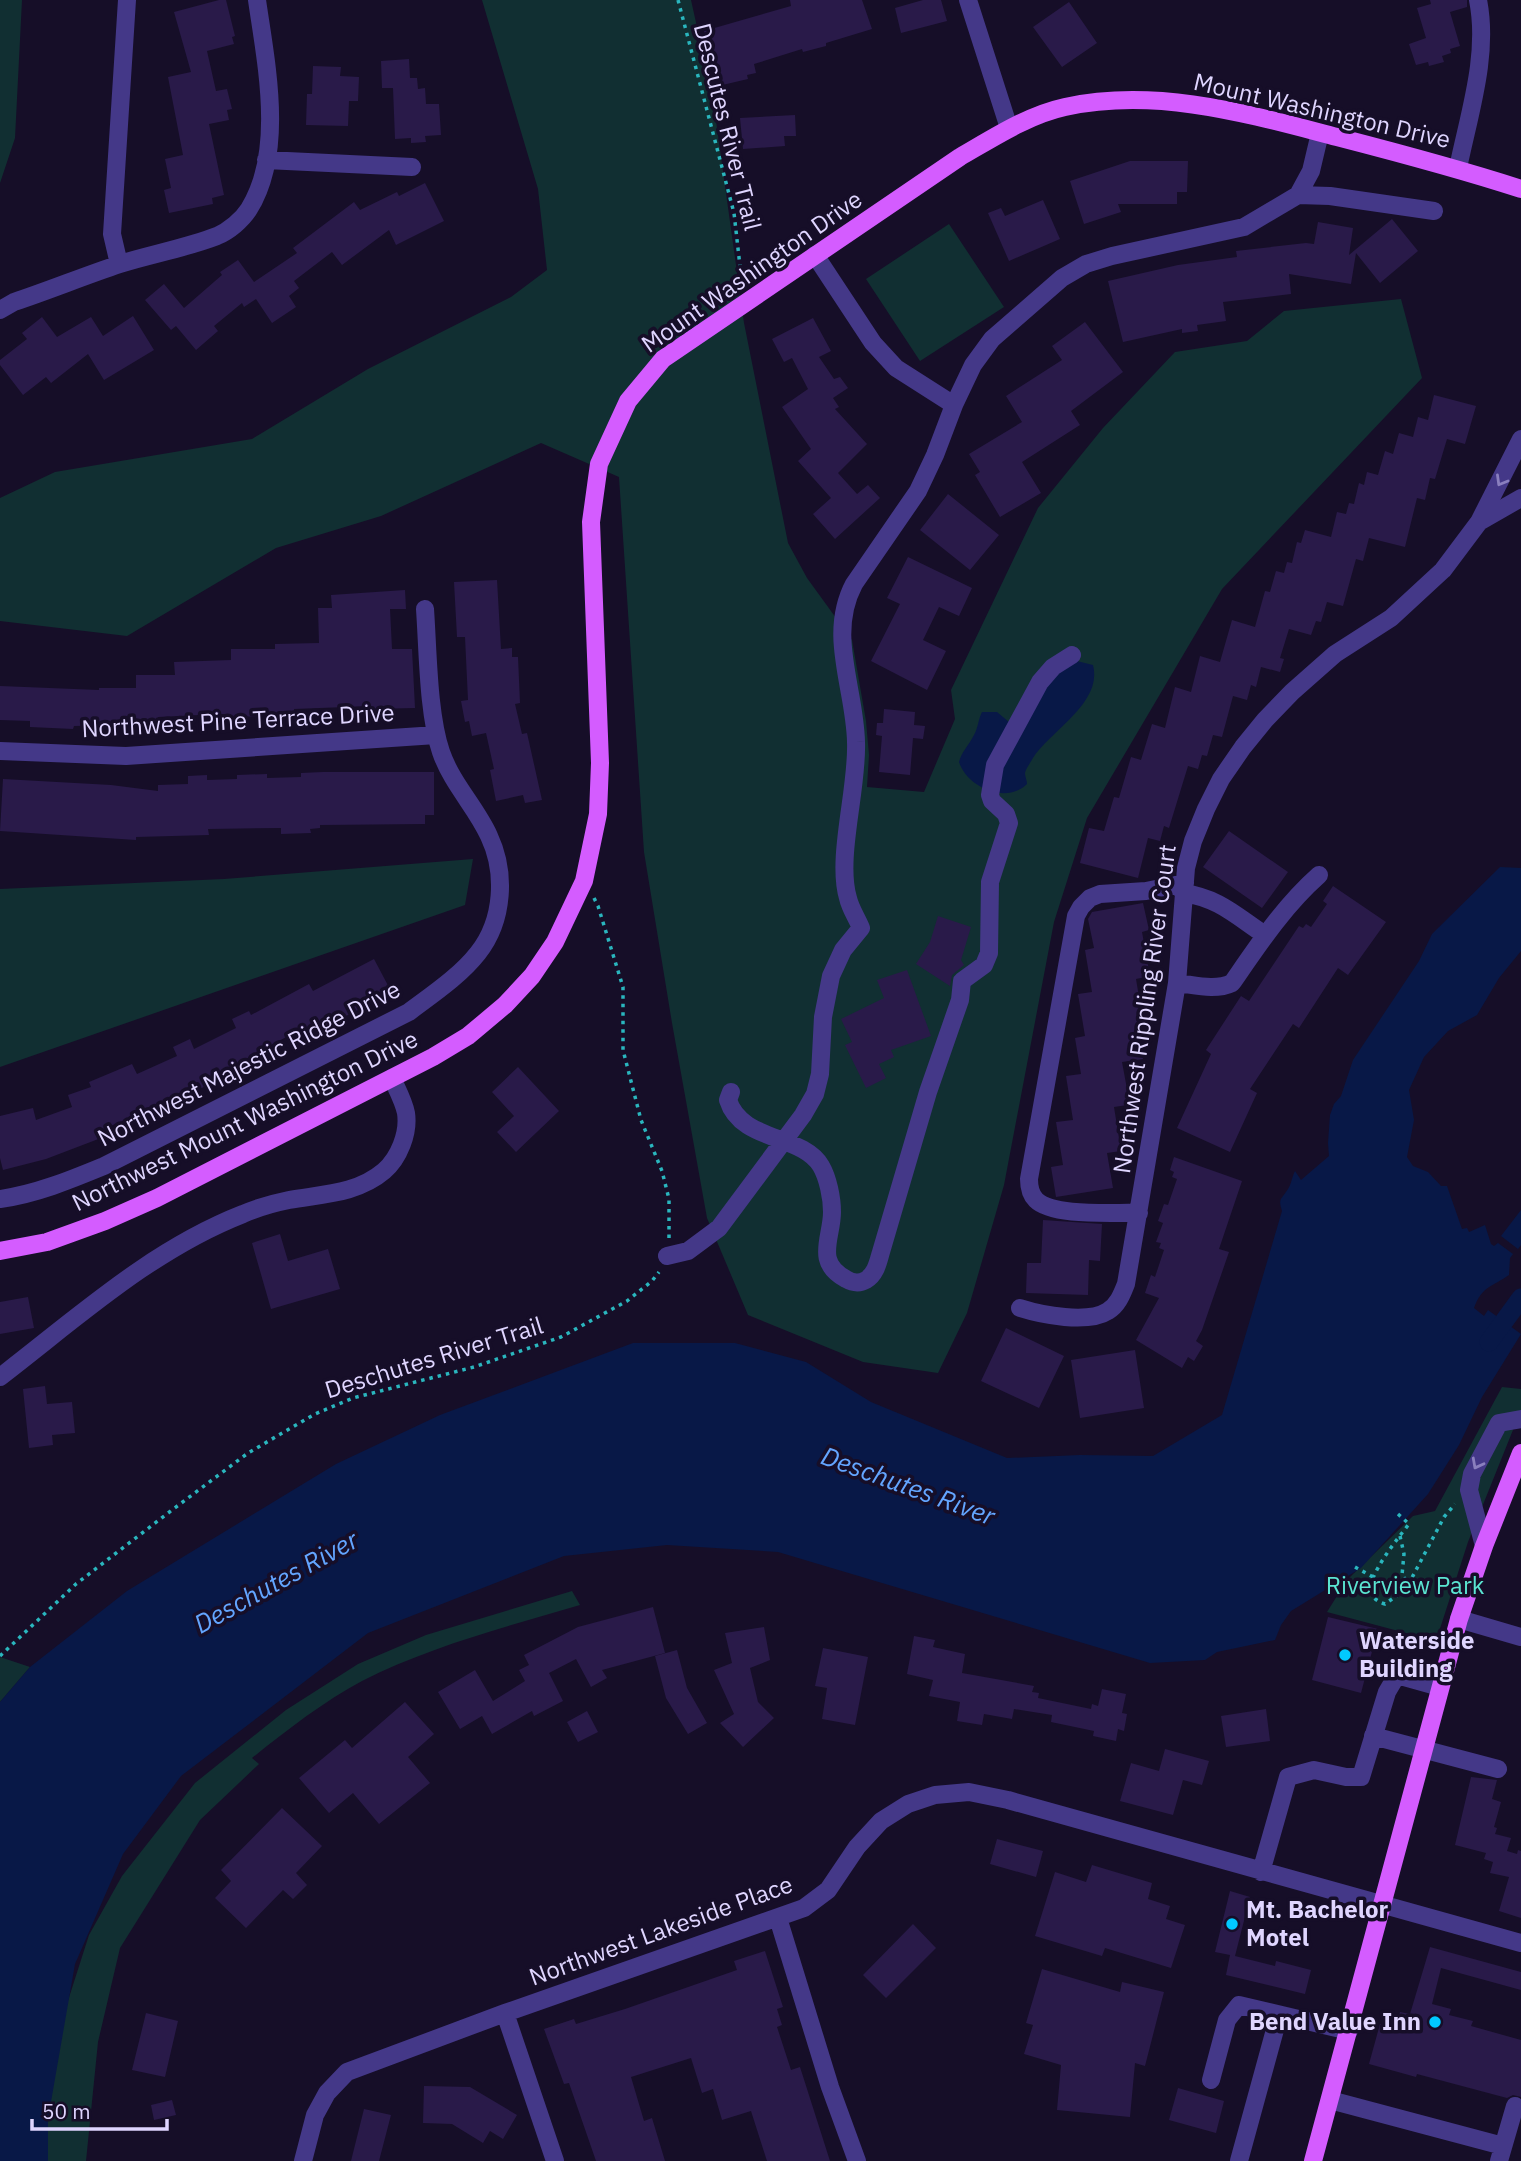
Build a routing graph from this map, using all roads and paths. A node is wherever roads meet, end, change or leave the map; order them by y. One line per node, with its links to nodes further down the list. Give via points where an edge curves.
1 (127, 0): 15 (street, via 112,234)
2 (257, 0): 8 (street, via 270,93)
3 (678, 0): 16 (path, Descutes River Trail, via 734,213)
4 (968, 0): 6 (street)
5 (1478, 0): 10 (street, via 1482,17 1478,75)
6 (1009, 128): 7 (main road, Mount Washington Drive, via 1063,108 1110,101 1171,101 1225,109); 14 (main road, Mount Washington Drive)
7 (1320, 133): 10 (main road, Mount Washington Drive); 12 (street, via 1311,171)
8 (267, 160): 9 (street); 15 (street, via 249,209 235,224 219,235)
9 (412, 167)
10 (1458, 168): 11 (main road, Mount Washington Drive)
11 (1521, 189)
12 (1298, 195): 13 (street); 18 (street, via 1244,228 1112,256 1062,278 992,339)
13 (1434, 211)
14 (815, 255): 16 (main road, Mount Washington Drive); 18 (street, via 873,343 896,368)
15 (119, 264): 17 (street)
16 (743, 304): 27 (main road, Mount Washington Drive, via 663,359 628,401 599,464 591,522 600,763 598,814)
17 (0, 310)
18 (954, 405): 34 (street, via 918,491 845,600 842,649 856,741 845,864 847,898 861,928 842,950 831,976 815,1094)
19 (1521, 439): 21 (street, Northwest Rippling River Court, one-way to 21)
20 (1521, 498): 21 (street, Northwest Rippling River Court)
21 (1479, 522): 28 (street, Northwest Rippling River Court, via 1427,585 1391,618 1335,654 1265,720 1221,779 1206,809 1193,841)
22 (425, 609): 24 (street, Northwest Majestic Ridge Drive)
23 (1072, 655): 34 (street, via 1040,682 995,765 990,795 1009,822 990,882 989,953 984,965 962,981 957,1010 881,1252 867,1279 850,1281 829,1263 827,1237 832,1214 826,1177 807,1152)
24 (436, 735): 25 (street, Northwest Pine Terrace Drive, via 126,756); 35 (street, Northwest Majestic Ridge Drive, via 448,769 488,834 501,876 494,922 477,954 410,1012 104,1166 62,1183)
25 (0, 751)
26 (1319, 875): 29 (street, via 1298,893)
27 (584, 881): 31 (main road, Mount Washington Drive, via 555,942 531,976); 38 (path, via 598,906 623,987 623,1050 669,1199)
28 (1184, 888): 29 (street, via 1214,900); 30 (street, Northwest Rippling River Court); 36 (street, via 1100,894 1081,906 1029,1179 1034,1199 1053,1210)
29 (1265, 935): 30 (street, via 1232,982 1214,987)
30 (1177, 983): 36 (street, Northwest Rippling River Court)
31 (468, 1036): 32 (main road, Northwest Mount Washington Drive)
32 (393, 1078): 37 (main road, Northwest Mount Washington Drive, via 105,1221 47,1242); 40 (street, via 406,1113 405,1132 398,1155 385,1171 362,1186 336,1194 286,1200 242,1214 177,1247 142,1267)
33 (731, 1092): 34 (street, via 728,1100 737,1118)
34 (784, 1142): 38 (street, via 719,1228 688,1251)
35 (0, 1199)
36 (1139, 1213): 39 (street, Northwest Rippling River Court, via 1126,1284 1108,1311 1092,1318 1042,1315)
37 (0, 1251)
38 (667, 1256): 52 (path, Deschutes River Trail, via 652,1282 561,1337 474,1367 354,1398 315,1414 248,1453 76,1584)
39 (1020, 1308)
40 (0, 1377)
41 (1521, 1419): 43 (street, one-way to 43, via 1499,1423 1472,1474)
42 (1519, 1464): 46 (main road)
43 (1469, 1490): 46 (street); 49 (path, via 1444,1517)
44 (1398, 1514): 45 (path, via 1409,1524)
45 (1400, 1536): 48 (path); 49 (path, via 1402,1575)
46 (1484, 1546): 50 (main road)
47 (1354, 1567): 48 (path)
48 (1373, 1577): 49 (path, via 1371,1595 1385,1604)
49 (1408, 1584)
50 (1459, 1619): 51 (street); 53 (main road)
51 (1521, 1637)
52 (0, 1656)
53 (1440, 1687): 54 (street, via 1397,1675); 55 (main road)
54 (1373, 1736): 55 (street); 57 (street, via 1361,1777 1314,1770 1288,1777)
55 (1423, 1750): 56 (street); 58 (main road)
56 (1498, 1769)
57 (1261, 1872): 58 (street, Northwest Lakeside Place); 59 (street, Northwest Lakeside Place, via 1008,1800 969,1792 934,1795 881,1821 828,1890 804,1908)
58 (1381, 1905): 60 (street, Northwest Lakeside Place); 63 (main road)
59 (778, 1918): 61 (street, Northwest Lakeside Place); 70 (street)
60 (1521, 1943)
61 (505, 2013): 68 (street, Northwest Lakeside Place, via 347,2072 327,2093 315,2115); 69 (street)
62 (1279, 2015): 63 (street); 64 (street, via 1240,2005 1227,2020); 71 (street)
63 (1349, 2031): 65 (main road)
64 (1211, 2080)
65 (1330, 2100): 67 (street); 72 (main road)
66 (1514, 2106): 67 (street)
67 (1501, 2154)
68 (303, 2161)
69 (555, 2161)
70 (857, 2161)
71 (1239, 2161)
72 (1314, 2161)

